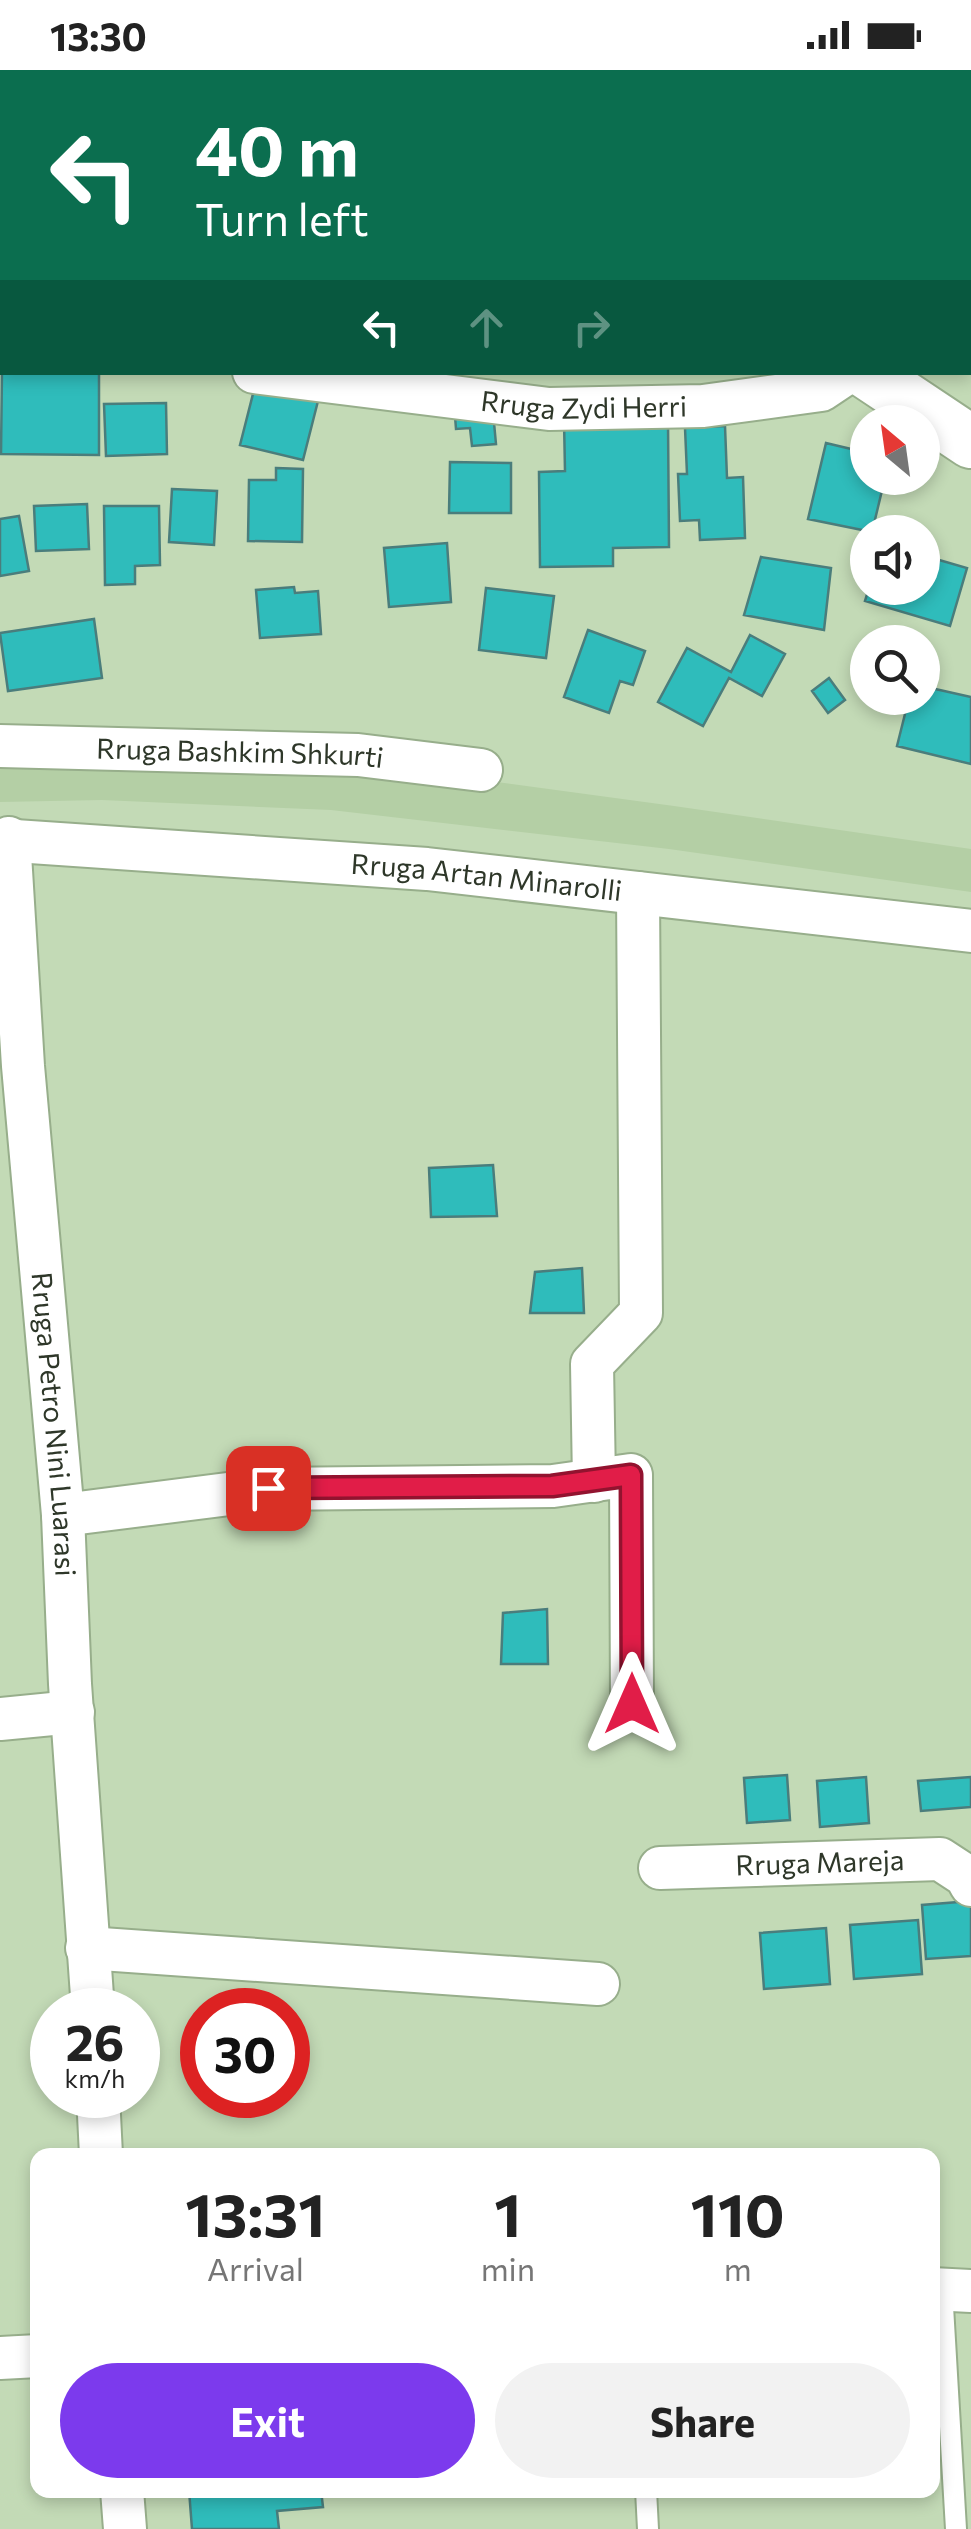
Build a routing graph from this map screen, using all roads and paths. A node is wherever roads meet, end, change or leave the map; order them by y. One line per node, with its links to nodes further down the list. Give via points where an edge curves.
1 (279, 375): 2 (street, Rruga Zydi Herri, via 549,408 703,406 821,390)
2 (844, 375)
3 (870, 375): 4 (street)
4 (971, 442)
5 (0, 746): 6 (street, Rruga Bashkim Shkurti, via 358,755)
6 (482, 770)
7 (4, 839): 8 (street, Rruga Artan Minarolli, via 428,869); 11 (street, Rruga Petro Nini Luarasi)
8 (638, 893): 9 (street, Rruga Artan Minarolli); 10 (street, via 641,1314 592,1364)
9 (971, 931)
10 (594, 1481): 11 (street, via 268,1488); 12 (street, via 631,1475)
11 (63, 1515): 13 (street, Rruga Petro Nini Luarasi)
12 (632, 1704)
13 (73, 1712): 14 (street); 17 (street, Rruga Petro Nini Luarasi)
14 (0, 1718)
15 (660, 1868): 16 (street, Rruga Mareja, via 940,1859)
16 (971, 1884)
17 (88, 1948): 18 (street); 19 (street, Rruga Petro Nini Luarasi)
18 (598, 1984)
19 (91, 1988)
20 (99, 2118): 21 (street)
21 (101, 2148)
22 (949, 2290): 29 (lane)
23 (30, 2356): 24 (street)
24 (0, 2358)
25 (123, 2498): 27 (street)
26 (646, 2498): 28 (lane)
27 (125, 2529)
28 (648, 2529)
29 (956, 2529)

